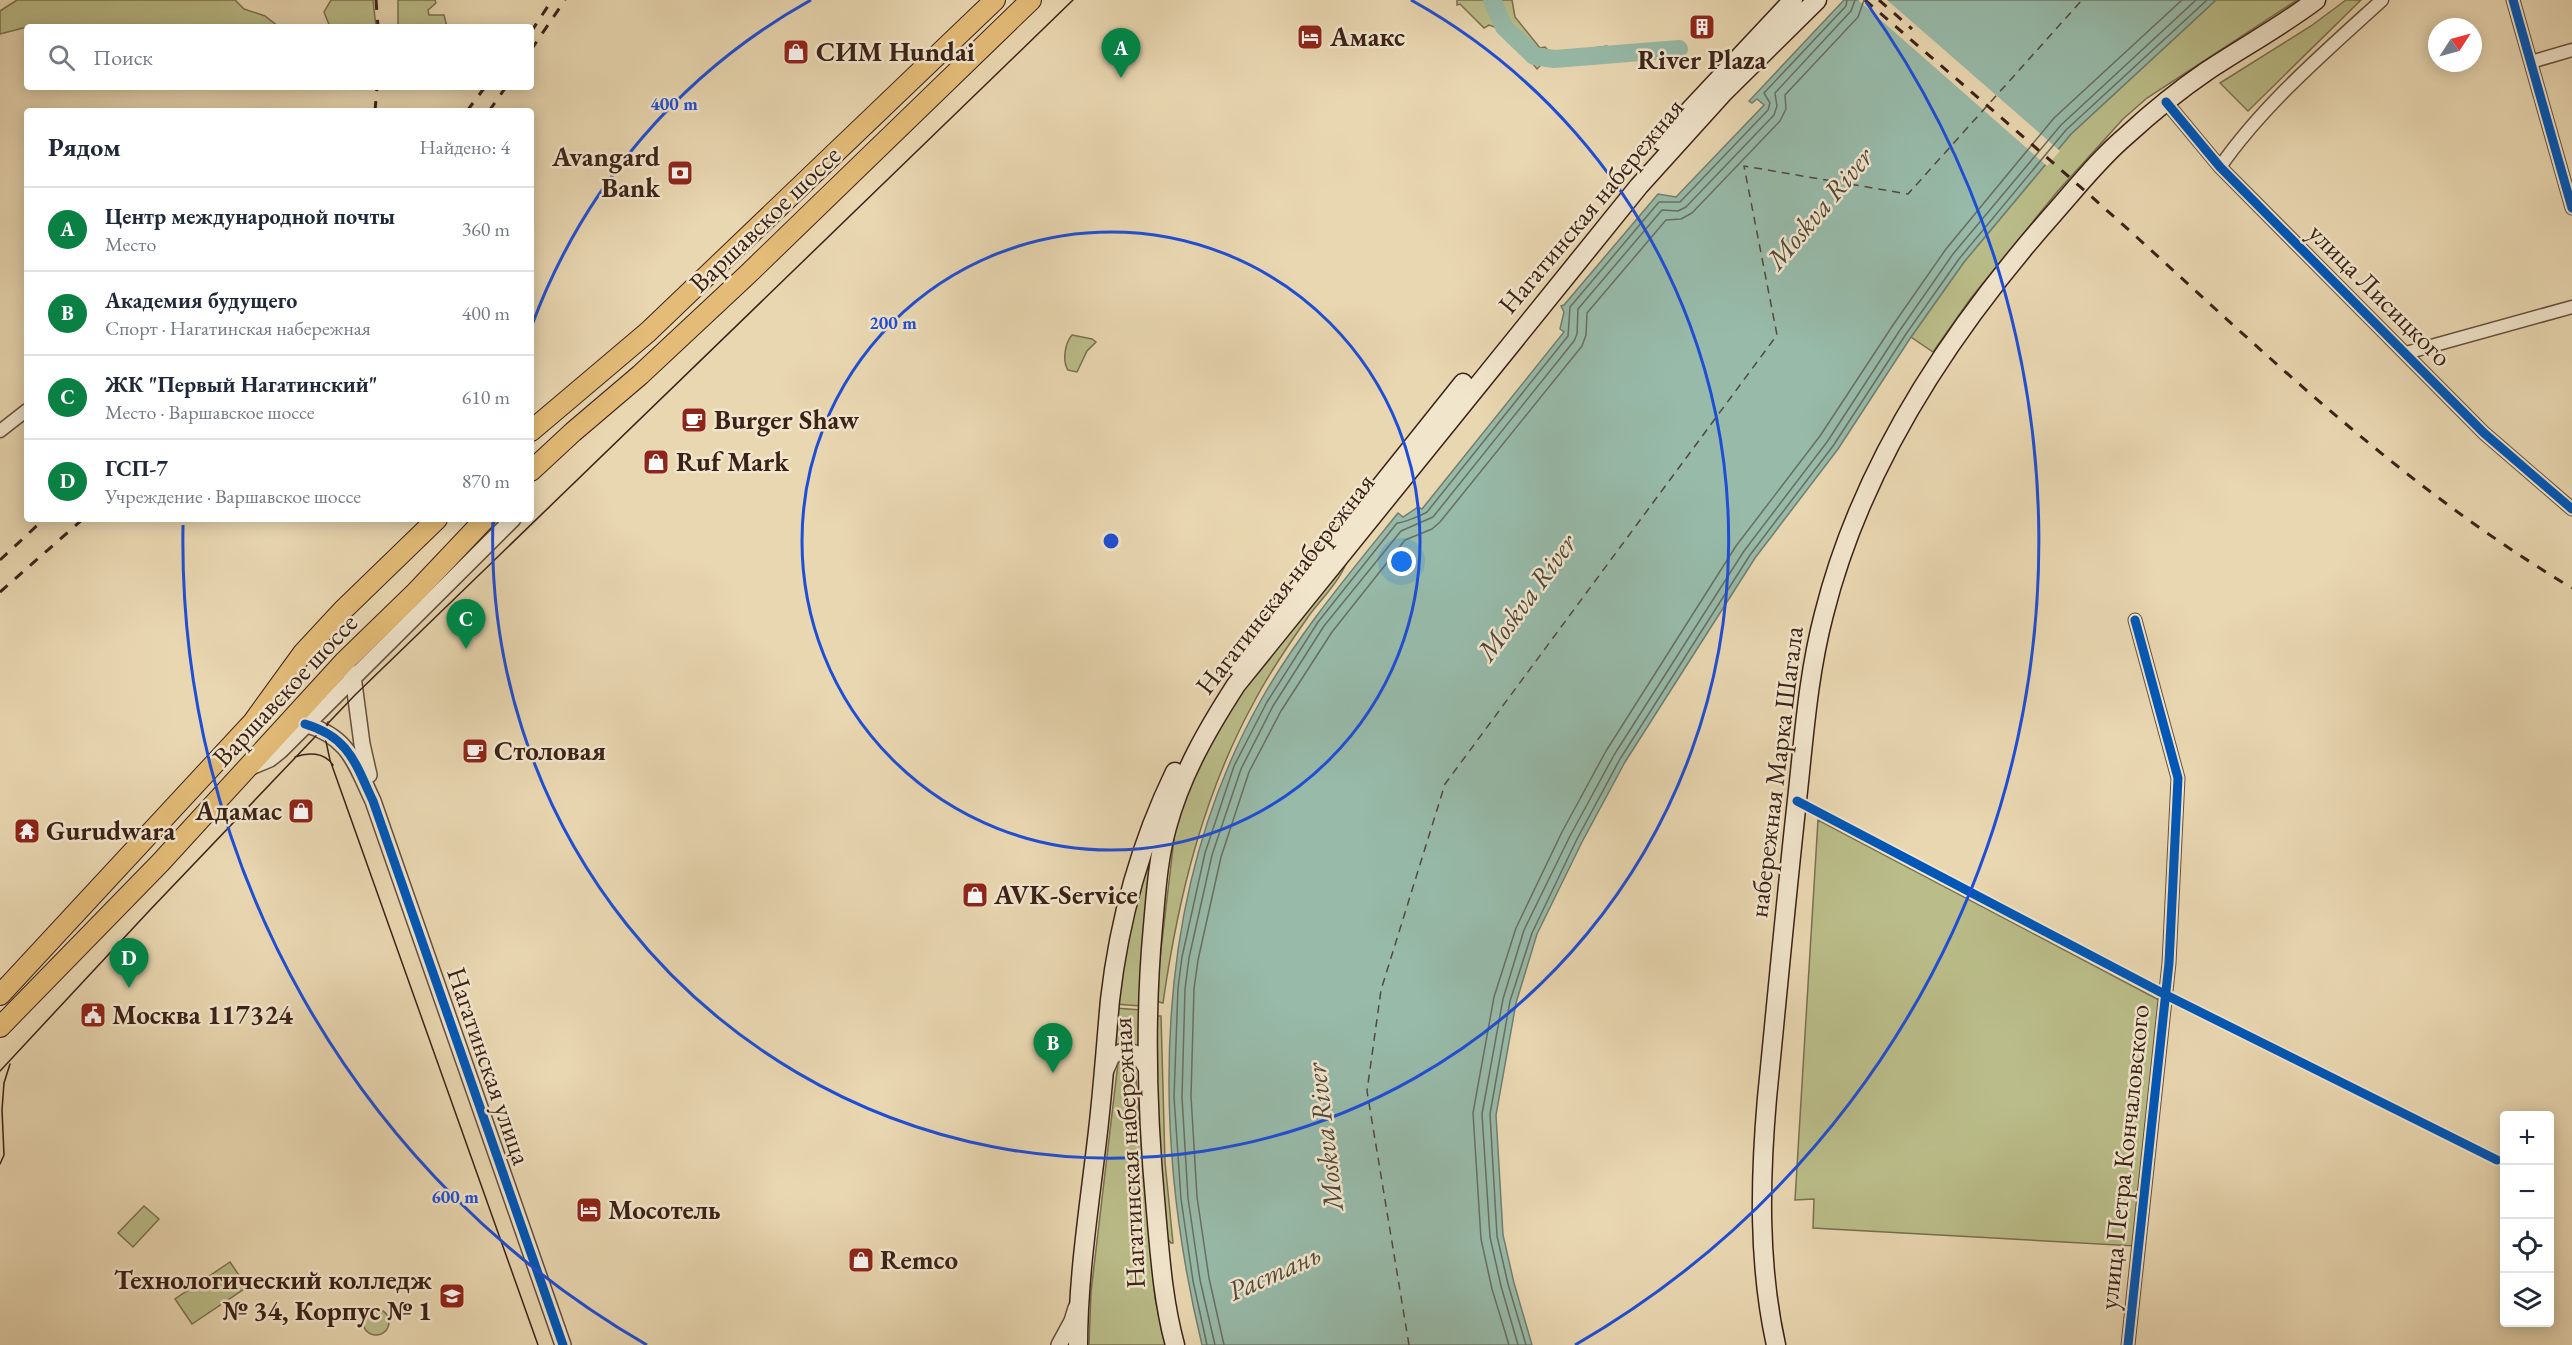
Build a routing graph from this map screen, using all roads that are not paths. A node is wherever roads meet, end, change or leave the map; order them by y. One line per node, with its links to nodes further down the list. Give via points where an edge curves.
1 (995, 0): 16 (main road, Варшавское шоссе, via 648,332)
2 (1031, 0): 18 (main road, Варшавское шоссе, via 747,275)
3 (1793, 0): 31 (main road, Нагатинская набережная, via 1665,137 1596,218 1226,680 1161,800 1136,870 1118,946)
4 (1817, 0): 30 (main road, Нагатинская набережная, via 1724,92 1631,195 1270,642 1210,725 1182,782 1160,861 1150,959)
5 (2316, 0): 10 (main road, набережная Марка Шагала)
6 (2382, 0): 11 (street, via 2265,113)
7 (2513, 0): 9 (street)
8 (2572, 50): 9 (street)
9 (2531, 62): 12 (street)
10 (2166, 102): 11 (street, улица Лисицкого); 37 (main road, набережная Марка Шагала, via 2124,138 2073,192 1974,311 1911,408 1872,478 1829,592 1809,689 1762,1152 1765,1269)
11 (2220, 167): 14 (street, улица Лисицкого)
12 (2572, 208)
13 (2572, 307): 14 (street)
14 (2406, 353): 19 (street, улица Лисицкого, via 2484,433)
15 (24, 412): 17 (street)
16 (534, 428)
17 (0, 431)
18 (534, 468)
19 (2572, 509)
20 (434, 522): 28 (main road, Варшавское шоссе, via 303,653 254,722)
21 (482, 522): 24 (main road, Варшавское шоссе)
22 (510, 522): 24 (street)
23 (2135, 620): 38 (street, улица Петра Кончаловского, via 2178,778 2168,974)
24 (348, 669): 25 (street); 26 (main road, Варшавское шоссе, via 269,742); 27 (street)
25 (305, 724): 26 (street, via 275,755); 27 (street, via 331,734 349,751)
26 (250, 767): 29 (main road, Варшавское шоссе)
27 (373, 801): 33 (street, Нагатинская улица)
28 (0, 994)
29 (0, 1027)
30 (1146, 1068): 31 (street, via 1138,1054 1125,1050 1112,1056); 36 (main road, Нагатинская набережная, via 1162,1281)
31 (1106, 1072): 32 (main road, Нагатинская набережная)
32 (1080, 1293): 34 (street, via 1072,1321); 35 (main road, Нагатинская набережная)
33 (563, 1345)
34 (1059, 1345)
35 (1078, 1345)
36 (1175, 1345)
37 (1776, 1345)
38 (2128, 1345)

